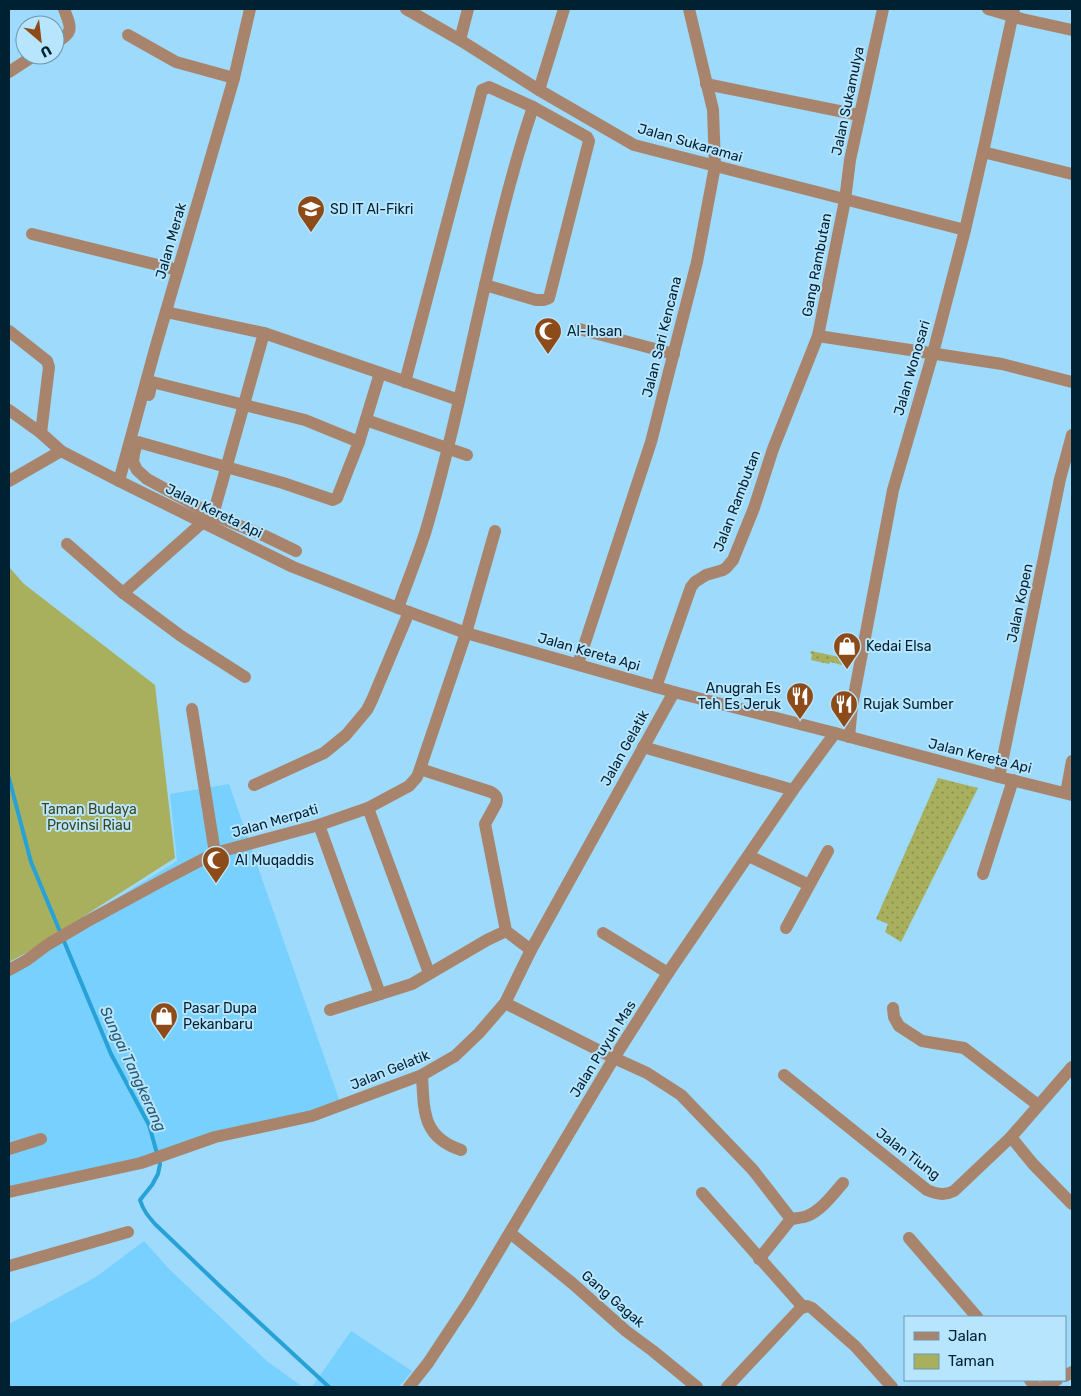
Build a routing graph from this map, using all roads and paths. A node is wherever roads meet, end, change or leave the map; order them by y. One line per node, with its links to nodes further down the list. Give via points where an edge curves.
1 (64, 9): 12 (street, via 70,24)
2 (250, 9): 16 (street, Jalan Merak)
3 (406, 9): 13 (street, Jalan Sukaramai)
4 (468, 9): 13 (street)
5 (564, 9): 18 (street)
6 (689, 9): 17 (street, Jalan Sari Kencana)
7 (883, 9): 20 (street, Jalan Sukamulya)
8 (988, 9): 9 (street)
9 (1013, 12): 10 (street); 21 (street, Jalan Wonosari)
10 (1072, 30)
11 (128, 35): 16 (street, via 176,62)
12 (65, 37)
13 (460, 40): 18 (street, Jalan Sukaramai)
14 (20, 65): 15 (street)
15 (9, 72)
16 (234, 78): 27 (street, Jalan Merak)
17 (706, 84): 20 (street); 22 (street, Jalan Sari Kencana, via 713,110)
18 (539, 90): 22 (street, Jalan Sukaramai, via 634,144)
19 (533, 107): 28 (street, via 518,152); 28 (street, via 590,141 548,298 536,300); 37 (street, via 489,87 482,90)
20 (859, 115): 24 (street, Jalan Sukamulya)
21 (983, 152): 23 (street); 25 (street, Jalan Wonosari)
22 (715, 166): 24 (street, Jalan Sukaramai); 35 (street, Jalan Sari Kencana, via 697,262)
23 (1072, 174)
24 (845, 200): 25 (street, Jalan Sukaramai); 33 (street, Gang Rambutan)
25 (965, 230): 34 (street, Jalan Wonosari)
26 (32, 234): 27 (street)
27 (178, 270): 29 (street, Jalan Merak)
28 (485, 285): 39 (street)
29 (166, 312): 32 (street); 52 (street, Jalan Merak)
30 (579, 329): 35 (street)
31 (9, 331): 43 (street, via 48,361)
32 (264, 334): 36 (street); 40 (street)
33 (818, 336): 34 (street); 62 (street, Jalan Rambutan, via 733,560 726,568 706,574 691,587)
34 (933, 353): 38 (street, via 1002,364); 66 (street, Jalan Wonosari, via 893,490)
35 (674, 354): 60 (street, Jalan Sari Kencana, via 651,442)
36 (380, 374): 37 (street); 42 (street)
37 (405, 382): 39 (street)
38 (1072, 382)
39 (459, 400): 47 (street)
40 (244, 405): 45 (street, via 152,382); 46 (street, via 305,420); 50 (street)
41 (9, 410): 43 (street, Jalan Kereta Api)
42 (366, 420): 46 (street); 47 (street)
43 (41, 433): 48 (street, Jalan Kereta Api)
44 (1072, 435): 70 (street, Jalan Kopen, via 1060,479)
45 (138, 442): 50 (street); 53 (street, via 133,462 142,476)
46 (359, 442): 50 (street, via 338,498 333,500)
47 (447, 448): 49 (street); 58 (street)
48 (62, 451): 51 (street); 52 (street, Jalan Kereta Api)
49 (468, 455)
50 (226, 468): 53 (street)
51 (9, 481)
52 (119, 481): 53 (street, Jalan Kereta Api)
53 (208, 518): 56 (street, via 265,536); 57 (street); 58 (street, Jalan Kereta Api, via 293,567)
54 (495, 531): 59 (street, Jalan Merpati)
55 (67, 544): 57 (street)
56 (296, 551)
57 (123, 593): 61 (street, via 181,636)
58 (403, 610): 59 (street, Jalan Kereta Api); 72 (street, via 372,700 346,735 324,754)
59 (466, 633): 60 (street, Jalan Kereta Api); 69 (street, Jalan Merpati)
60 (578, 664): 62 (street, Jalan Kereta Api)
61 (245, 677)
62 (656, 686): 63 (street, Jalan Kereta Api)
63 (674, 692): 65 (street, Jalan Kereta Api); 67 (street, Jalan Gelatik)
64 (192, 709): 78 (street)
65 (835, 733): 66 (street, Jalan Kereta Api); 73 (street, Jalan Puyuh Mas)
66 (848, 737): 70 (street, Jalan Kereta Api)
67 (643, 747): 73 (street); 85 (street, Jalan Gelatik)
68 (1072, 761): 74 (street)
69 (420, 769): 75 (street, Jalan Merpati, via 409,786); 83 (street, via 496,796 496,804 485,824)
70 (999, 777): 71 (street, Jalan Kereta Api)
71 (1013, 780): 74 (street, Jalan Kereta Api); 80 (street)
72 (254, 784)
73 (793, 790): 79 (street, Jalan Puyuh Mas)
74 (1069, 794)
75 (368, 808): 76 (street, Jalan Merpati); 87 (street)
76 (319, 825): 78 (street, Jalan Merpati); 89 (street)
77 (828, 850): 81 (street)
78 (215, 854): 86 (street, Jalan Merpati, via 86,922)
79 (749, 856): 81 (street); 88 (street, Jalan Puyuh Mas)
80 (983, 874)
81 (809, 885): 82 (street)
82 (786, 928)
83 (506, 930): 85 (street); 87 (street)
84 (603, 933): 88 (street)
85 (531, 950): 90 (street, Jalan Gelatik)
86 (9, 970)
87 (429, 973): 89 (street, via 412,984)
88 (668, 973): 93 (street, Jalan Puyuh Mas)
89 (380, 994): 92 (street)
90 (504, 1003): 93 (street); 96 (street, Jalan Gelatik, via 459,1053)
91 (893, 1008): 97 (street, via 899,1026 922,1041 964,1048)
92 (330, 1010)
93 (614, 1058): 106 (street, via 681,1095 753,1170); 108 (street, Jalan Puyuh Mas)
94 (1072, 1067): 97 (street, Jalan Tiung)
95 (784, 1074): 98 (street, Jalan Tiung, via 926,1190 938,1195 954,1191)
96 (422, 1076): 101 (street, via 430,1128 449,1146); 103 (street, Jalan Gelatik, via 312,1116 215,1137 141,1163)
97 (1038, 1105): 98 (street, Jalan Tiung)
98 (1011, 1137): 105 (street)
99 (41, 1139): 100 (street)
100 (9, 1148)
101 (461, 1150)
102 (843, 1183): 106 (street, via 813,1213)
103 (9, 1192)
104 (702, 1194): 110 (street)
105 (1072, 1204)
106 (791, 1219): 110 (street)
107 (128, 1232): 111 (street)
108 (510, 1233): 115 (street, Jalan Puyuh Mas, via 428,1363); 116 (street, Gang Gagak)
109 (909, 1238): 113 (street)
110 (759, 1258): 112 (street)
111 (9, 1266)
112 (803, 1307): 117 (street); 118 (street, via 812,1308 855,1346)
113 (976, 1316)
114 (1055, 1381): 119 (street)
115 (408, 1387)
116 (697, 1387)
117 (727, 1387)
118 (892, 1387)
119 (1043, 1387)

